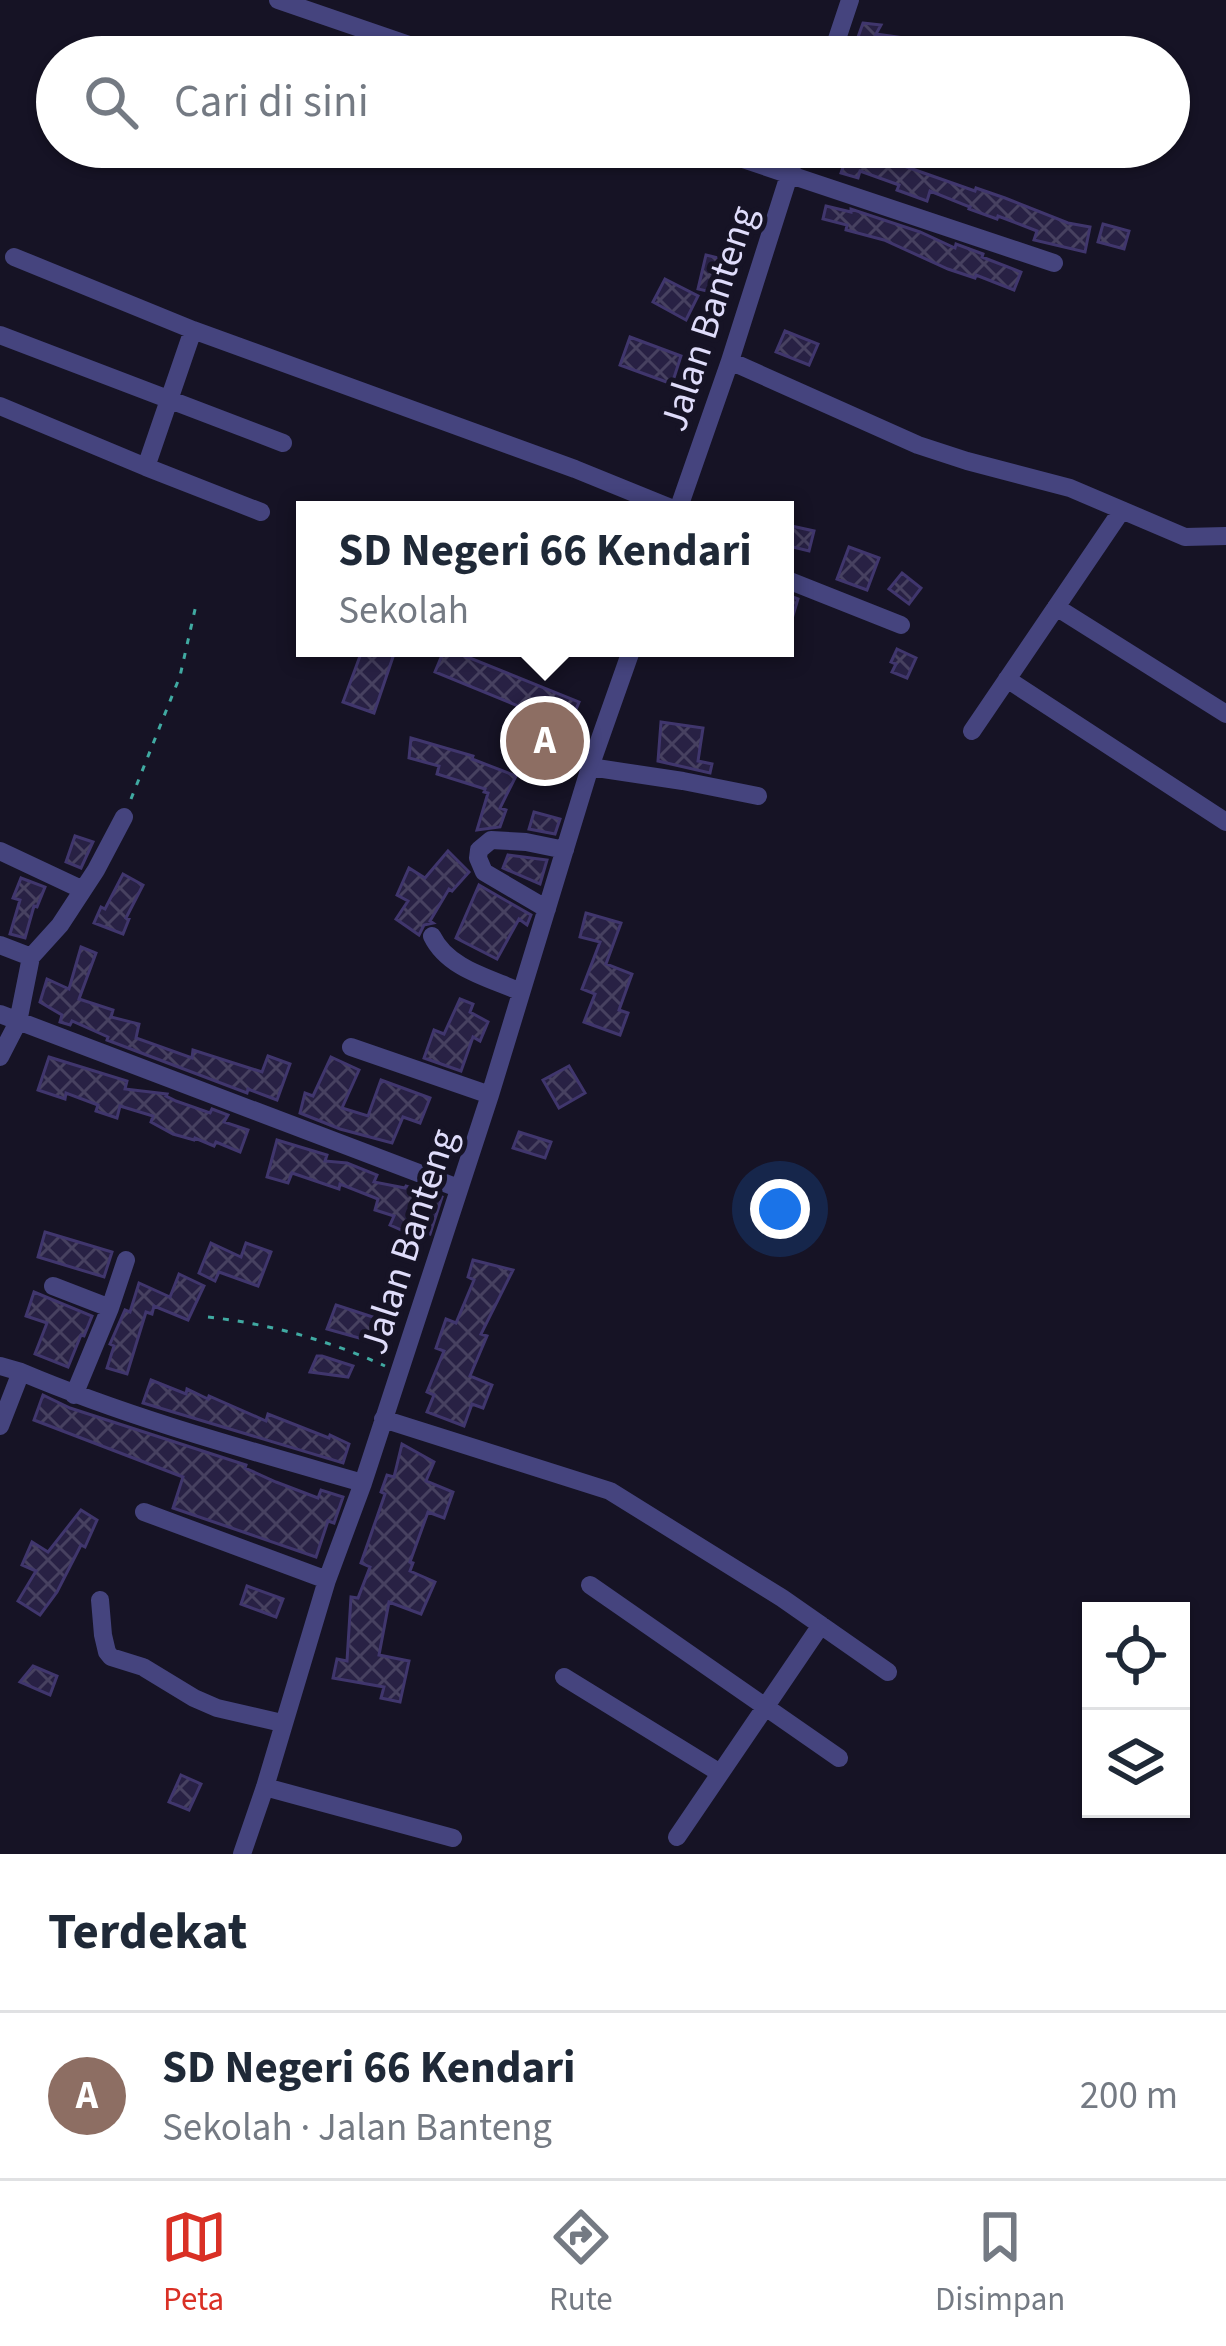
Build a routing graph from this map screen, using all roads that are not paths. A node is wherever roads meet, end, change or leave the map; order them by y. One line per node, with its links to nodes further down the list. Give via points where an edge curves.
1 (278, 0): 3 (street)
2 (850, 0): 4 (street)
3 (383, 36)
4 (838, 36)
5 (768, 168): 7 (street)
6 (791, 168): 7 (street, Jalan Banteng)
7 (788, 175): 9 (street); 12 (street, Jalan Banteng)
8 (14, 257): 10 (street)
9 (1054, 263)
10 (193, 330): 13 (street); 17 (street)
11 (0, 335): 13 (street)
12 (730, 361): 18 (street, Jalan Banteng); 19 (street, via 918,445)
13 (169, 400): 15 (street); 16 (street)
14 (0, 406): 16 (street)
15 (283, 443)
16 (146, 467): 20 (street)
17 (654, 501)
18 (680, 501)
19 (1122, 510): 21 (street, via 1185,537); 23 (street)
20 (261, 512)
21 (1226, 536)
22 (794, 583): 24 (street)
23 (1056, 607): 26 (street); 27 (street)
24 (901, 625)
25 (629, 657): 29 (street, Jalan Banteng)
26 (1007, 679): 28 (street); 32 (street)
27 (1226, 714)
28 (972, 731)
29 (590, 767): 30 (street); 33 (street, Jalan Banteng)
30 (758, 796)
31 (124, 818): 35 (street)
32 (1226, 822)
33 (565, 850): 36 (street, Jalan Banteng); 36 (street, via 491,840 479,850 484,872)
34 (0, 851): 35 (street)
35 (83, 890): 39 (street)
36 (547, 909): 40 (street, Jalan Banteng)
37 (432, 936): 40 (street, via 453,961)
38 (0, 945): 39 (street)
39 (31, 957): 41 (street)
40 (521, 992): 44 (street, Jalan Banteng)
41 (9, 1018): 43 (street); 45 (street)
42 (351, 1047): 44 (street)
43 (0, 1057)
44 (490, 1096): 45 (street, Jalan Banteng)
45 (458, 1188): 52 (street, Jalan Banteng)
46 (126, 1260): 48 (street)
47 (53, 1286): 48 (street)
48 (110, 1308): 51 (street)
49 (0, 1366): 50 (street)
50 (21, 1372): 51 (street); 53 (street)
51 (74, 1395): 54 (street)
52 (382, 1419): 54 (street, Jalan Banteng); 59 (street, via 610,1491)
53 (0, 1426)
54 (363, 1483): 56 (street, Jalan Banteng)
55 (144, 1512): 56 (street)
56 (327, 1580): 63 (street, Jalan Banteng)
57 (590, 1586): 62 (street)
58 (100, 1600): 63 (street, via 111,1657 217,1708)
59 (821, 1625): 60 (street); 62 (street)
60 (888, 1672)
61 (564, 1677): 65 (street)
62 (765, 1707): 64 (street); 65 (street)
63 (282, 1723): 66 (street, Jalan Banteng)
64 (839, 1757)
65 (720, 1773): 67 (street)
66 (266, 1787): 68 (street); 69 (street, Jalan Banteng)
67 (677, 1837)
68 (453, 1838)
69 (242, 1854)

